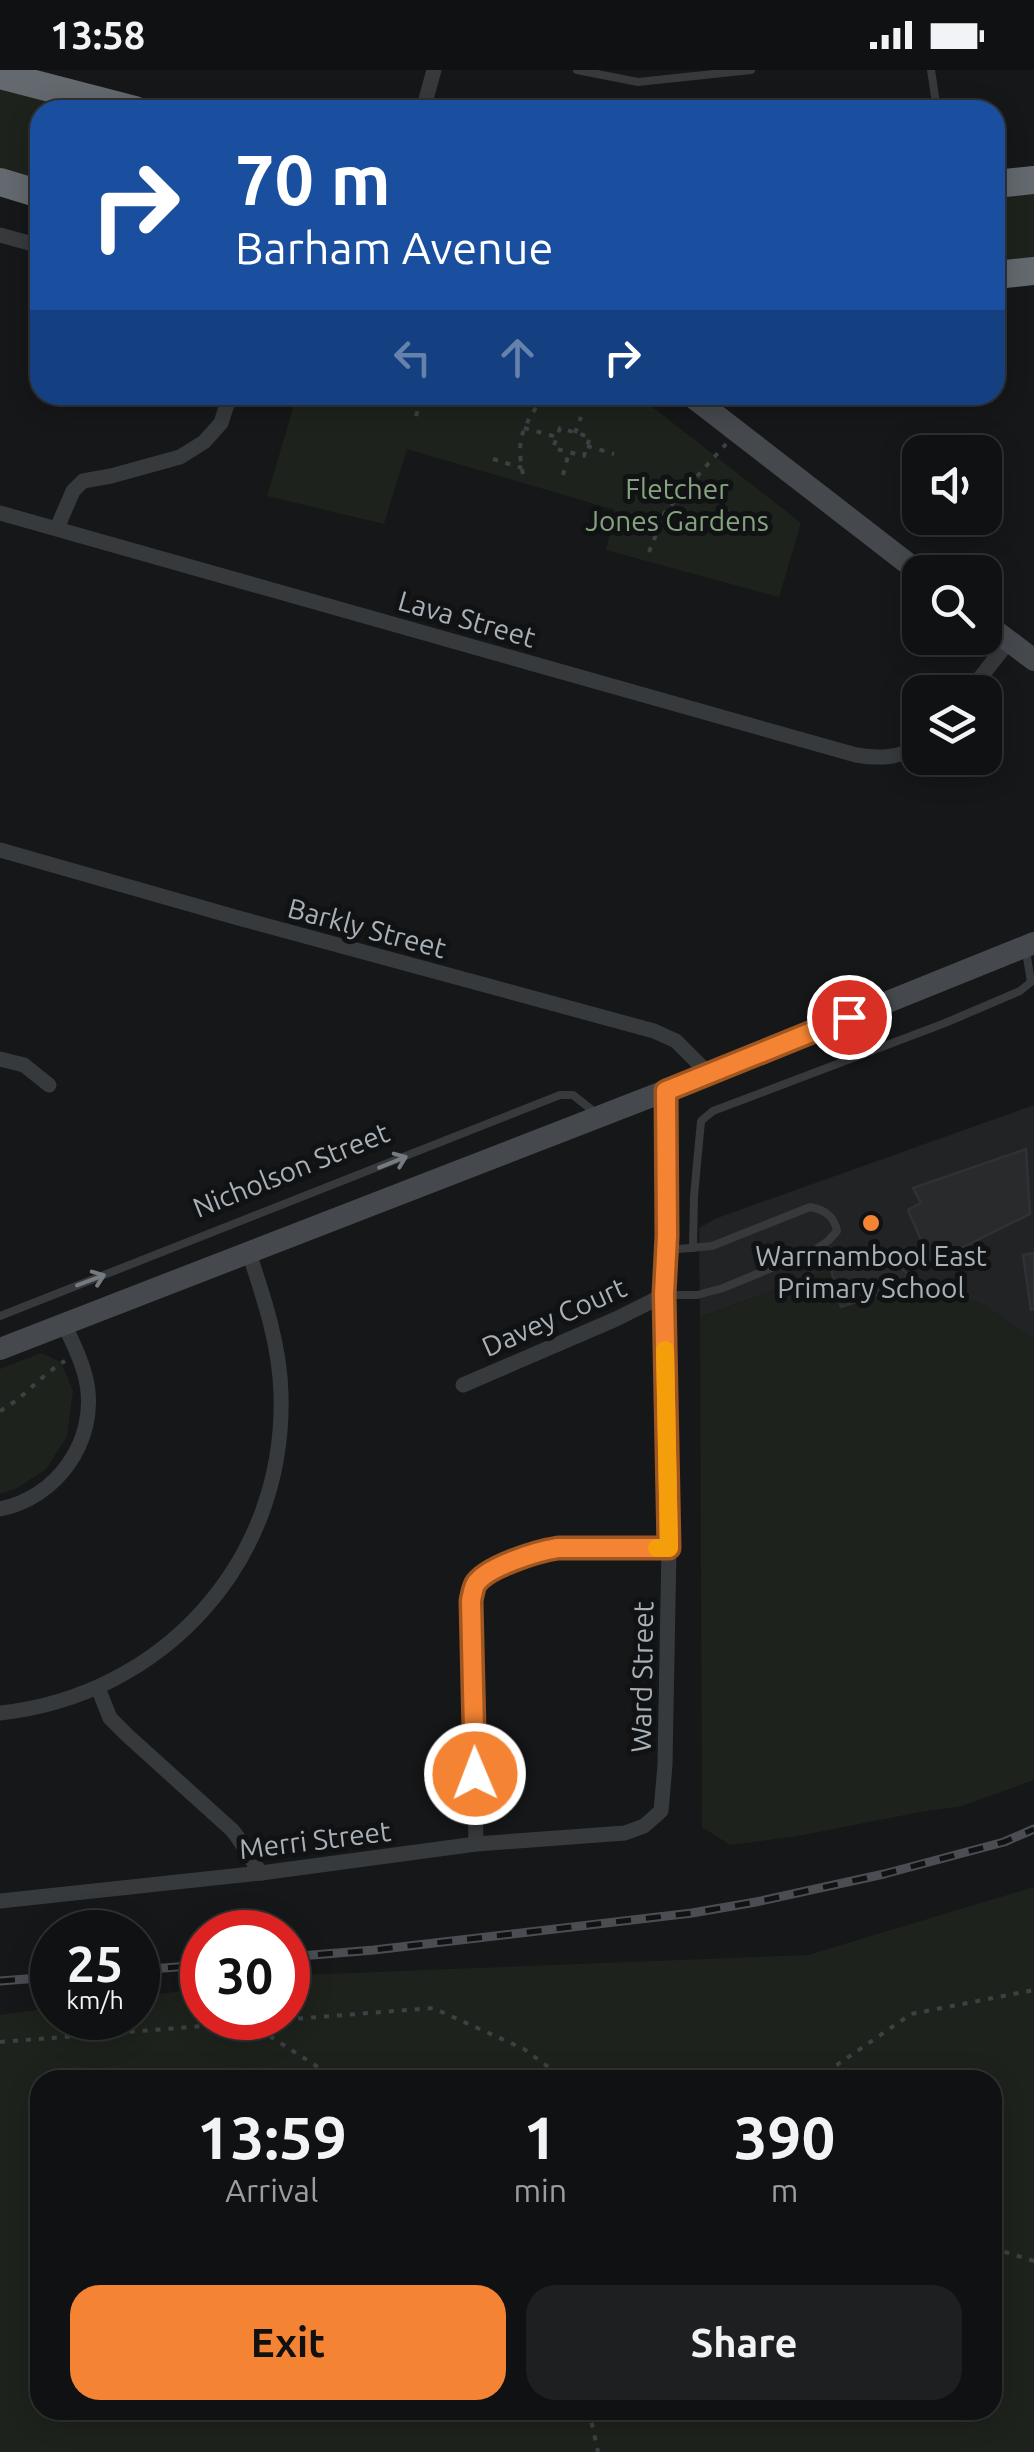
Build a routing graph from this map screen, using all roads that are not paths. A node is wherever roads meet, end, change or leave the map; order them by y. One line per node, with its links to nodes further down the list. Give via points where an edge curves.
1 (434, 70): 7 (street)
2 (578, 70): 3 (lane, via 638,82)
3 (751, 70)
4 (931, 70): 8 (lane)
5 (0, 75): 6 (highway)
6 (96, 100)
7 (426, 100)
8 (936, 100)
9 (1034, 180): 11 (highway)
10 (0, 182): 12 (highway)
11 (1005, 183)
12 (30, 191)
13 (0, 235): 14 (street)
14 (30, 243)
15 (1034, 271): 16 (highway)
16 (1005, 274)
17 (227, 405): 20 (street, via 204,442 180,457 84,481 72,491)
18 (702, 405): 21 (street)
19 (0, 513): 20 (street, Lava Street)
20 (57, 528): 26 (street, Lava Street, via 856,755)
21 (902, 560)
22 (1002, 636): 23 (street)
23 (1009, 642): 24 (street); 25 (street)
24 (1034, 660)
25 (983, 675)
26 (902, 754)
27 (0, 850): 30 (street, Barkly Street, via 654,1031 676,1041)
28 (1029, 944): 30 (street); 34 (lane, via 1030,982 1020,991 712,1111 701,1121)
29 (0, 1060): 31 (street, via 24,1065)
30 (709, 1074): 32 (street)
31 (49, 1086)
32 (666, 1091): 33 (street); 35 (street, Ward Street)
33 (600, 1116): 36 (street); 38 (lane, Nicholson Street, one-way to 33, via 560,1095 573,1096)
34 (693, 1248): 35 (lane); 37 (lane, via 810,1207 835,1222 836,1231 816,1250 723,1288)
35 (667, 1250): 37 (street, Ward Street)
36 (249, 1252): 39 (street); 44 (street, via 282,1393 264,1506 238,1563 202,1613 149,1660)
37 (664, 1294): 41 (street, Davey Court); 43 (street, Ward Street)
38 (0, 1316)
39 (64, 1324): 40 (street); 42 (street, via 86,1382 82,1440 40,1493)
40 (0, 1349)
41 (463, 1385)
42 (0, 1508)
43 (669, 1548): 46 (street, Ward Street, via 664,1794 662,1811); 47 (street, via 544,1550 474,1585)
44 (98, 1688): 45 (street); 48 (street, via 110,1718 232,1830)
45 (0, 1712)
46 (636, 1830): 47 (street, Merri Street)
47 (476, 1844): 48 (street, Merri Street)
48 (260, 1873): 49 (street, Merri Street)
49 (0, 1901)

